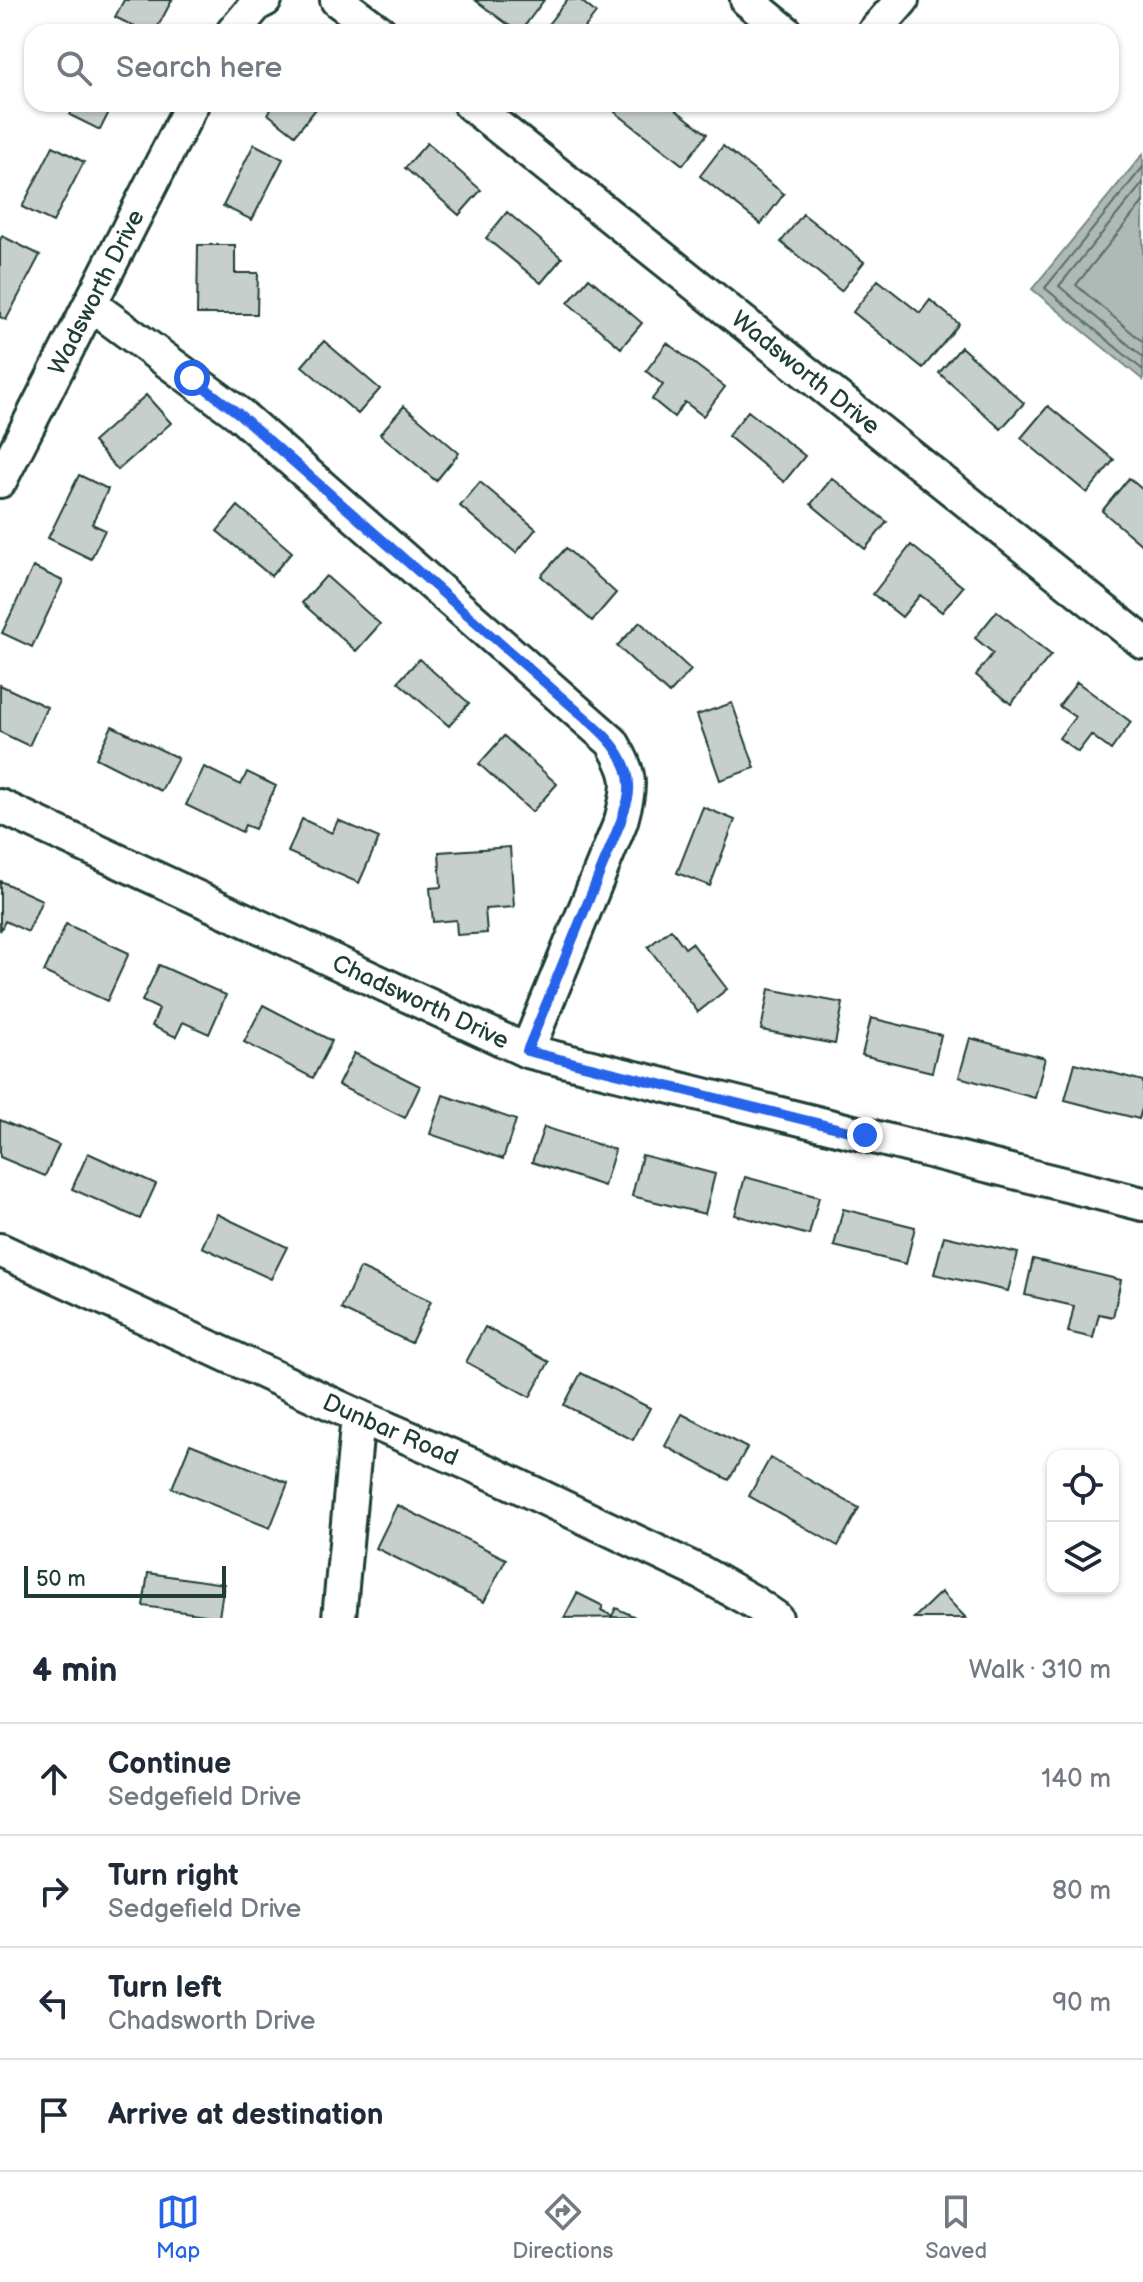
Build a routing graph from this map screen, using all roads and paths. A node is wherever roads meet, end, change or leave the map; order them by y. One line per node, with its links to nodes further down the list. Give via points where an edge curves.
1 (265, 0): 5 (street)
2 (337, 0): 6 (street)
3 (747, 0): 7 (street)
4 (902, 0): 8 (street)
5 (240, 24)
6 (369, 24)
7 (776, 24)
8 (881, 24)
9 (188, 112): 11 (street, Wadsworth Drive)
10 (480, 112): 13 (street, Wadsworth Drive)
11 (91, 305): 12 (street, Wadsworth Drive); 15 (street, via 239,414 612,742 625,765 629,791 621,821)
12 (0, 481)
13 (1143, 642)
14 (0, 806): 15 (street, Chadsworth Drive)
15 (527, 1051): 16 (street, Chadsworth Drive)
16 (1143, 1204)
17 (0, 1250): 18 (street, Dunbar Road)
18 (358, 1416): 19 (street); 20 (street, Dunbar Road, via 702,1573)
19 (339, 1618)
20 (776, 1618)

